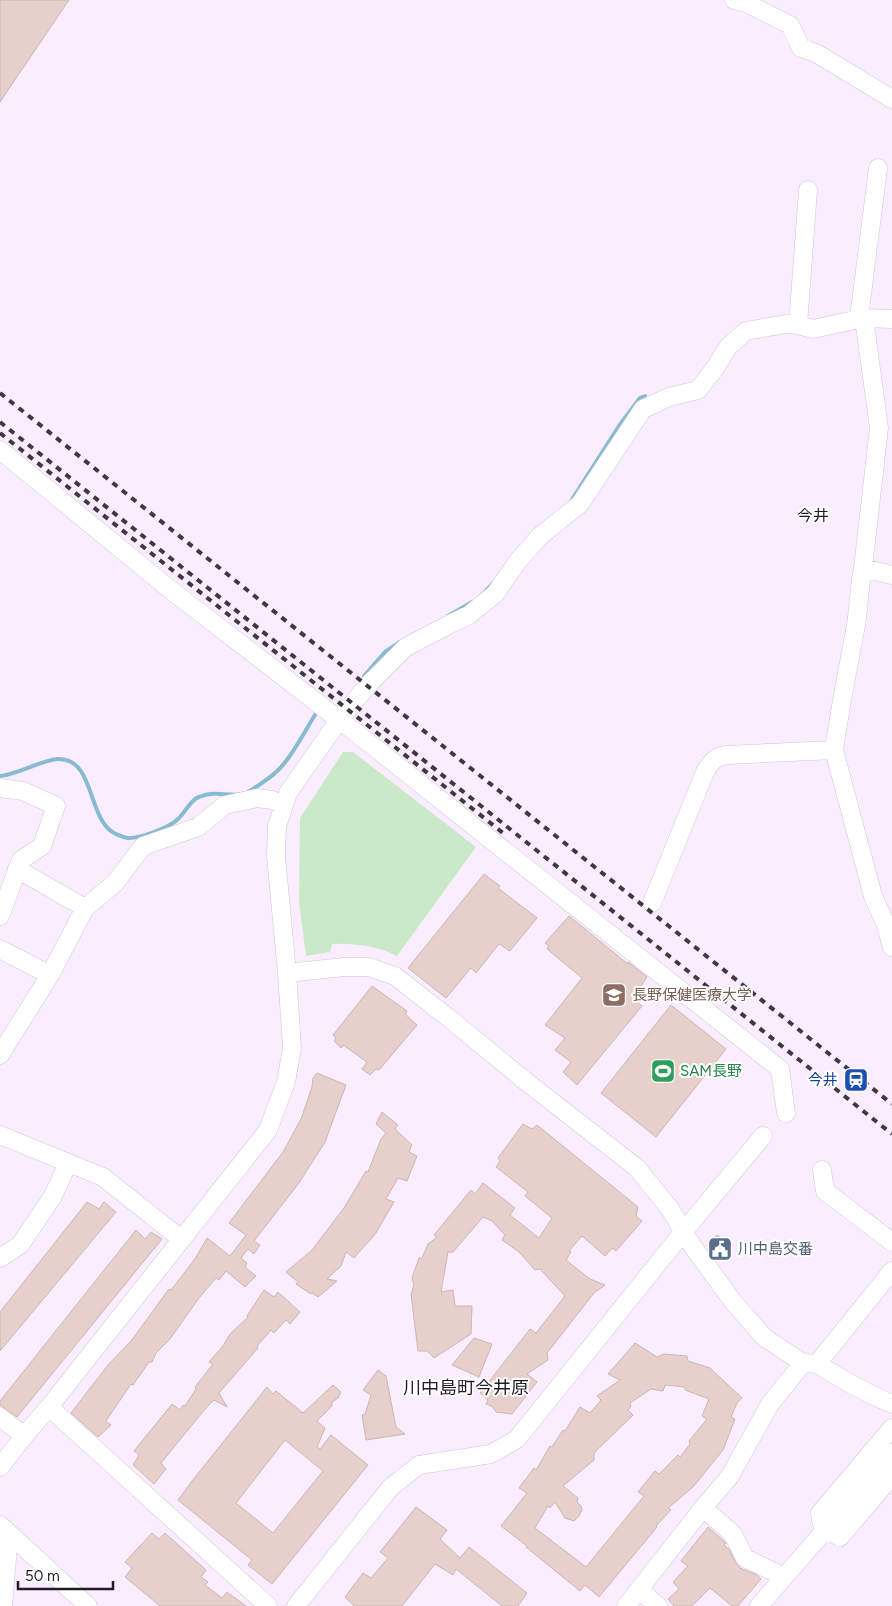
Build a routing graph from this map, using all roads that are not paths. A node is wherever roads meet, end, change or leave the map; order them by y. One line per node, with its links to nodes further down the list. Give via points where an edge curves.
1 (734, 0): 2 (street, via 790,25 801,48)
2 (892, 99)
3 (878, 168): 5 (street)
4 (808, 190): 7 (street)
5 (862, 318): 6 (street); 7 (street, via 813,329); 9 (street, via 879,428)
6 (892, 319)
7 (798, 325): 11 (street, via 746,331 728,347 698,390 669,397 643,409 580,504 540,536 495,594 469,615 406,647)
8 (0, 450): 11 (street, via 172,591)
9 (863, 568): 10 (street); 12 (street)
10 (892, 574)
11 (339, 720): 14 (street, via 288,792); 24 (street, via 780,1069)
12 (834, 750): 16 (street, via 720,755 714,759 705,772); 19 (street, via 873,896)
13 (0, 788): 15 (street, via 23,792 56,806 42,846 21,860)
14 (284, 805): 17 (street, via 257,798 225,805 198,827 143,846 115,883); 21 (street, via 277,826 276,856)
15 (17, 869): 17 (street); 18 (street)
16 (652, 903)
17 (85, 908): 22 (street)
18 (0, 916)
19 (892, 947)
20 (0, 948): 22 (street)
21 (287, 973): 29 (street, via 369,967 395,976 637,1168 670,1208); 30 (street, via 292,1048 286,1082 268,1130)
22 (50, 975): 23 (street)
23 (0, 1055)
24 (786, 1113)
25 (0, 1135): 27 (street)
26 (763, 1136): 29 (street)
27 (68, 1163): 30 (street, via 103,1177); 32 (street, via 52,1196 20,1245)
28 (822, 1170): 31 (street, via 826,1191)
29 (684, 1232): 34 (street, via 734,1303 764,1338); 51 (street, via 517,1439 491,1454 419,1464 391,1487)
30 (181, 1239): 36 (street)
31 (892, 1242)
32 (0, 1258)
33 (892, 1271): 34 (street)
34 (810, 1364): 35 (street); 43 (street, via 770,1404 730,1476)
35 (892, 1404)
36 (50, 1407): 39 (street); 50 (street)
37 (0, 1417): 39 (street)
38 (892, 1428): 45 (street, via 820,1513)
39 (24, 1436): 41 (street)
40 (892, 1453): 45 (street)
41 (0, 1467)
42 (892, 1476): 45 (street, via 840,1537)
43 (703, 1508): 46 (street, via 733,1534 745,1558); 47 (street)
44 (4, 1529): 48 (street); 49 (street)
45 (825, 1531): 54 (street)
46 (776, 1573)
47 (639, 1590): 52 (street); 53 (street)
48 (3, 1606)
49 (88, 1606)
50 (268, 1606)
51 (296, 1606)
52 (626, 1606)
53 (658, 1606)
54 (759, 1606)

